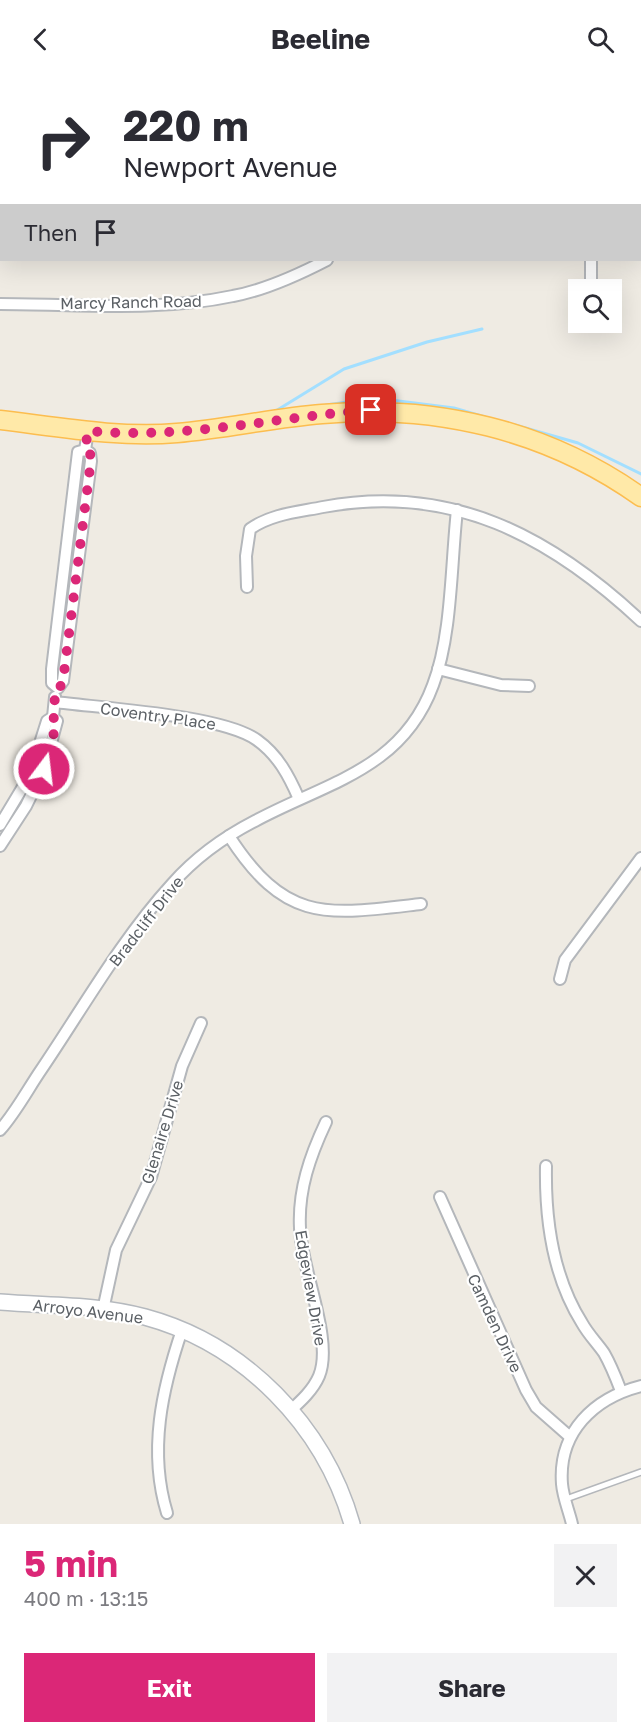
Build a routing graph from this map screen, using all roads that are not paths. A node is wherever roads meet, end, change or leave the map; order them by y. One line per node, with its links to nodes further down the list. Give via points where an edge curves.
1 (325, 261): 4 (street, Marcy Ranch Road, via 273,285 204,301)
2 (591, 261): 3 (street)
3 (591, 279)
4 (0, 304)
5 (0, 420): 6 (main road)
6 (88, 431): 7 (main road, via 131,435 178,433 319,414 412,412 468,420 557,448); 13 (street, via 85,450 78,452 77,458 52,669)
7 (641, 497)
8 (456, 510): 9 (street, via 396,501 363,501 263,519 250,529); 10 (street, via 526,536 561,557 602,585); 11 (street, Bradcliff Drive, via 445,634)
9 (247, 587)
10 (641, 621)
11 (438, 669): 12 (street, via 501,685); 15 (street, Bradcliff Drive, via 420,715 380,759)
12 (529, 686)
13 (55, 702): 14 (street); 15 (street, Coventry Place, via 236,729 273,754)
14 (53, 717): 16 (street, via 47,721 30,775); 18 (street, via 57,722 44,769)
15 (299, 799): 17 (street, Bradcliff Drive)
16 (0, 825)
17 (229, 836): 20 (street, via 267,885 306,906 338,912); 24 (street, Bradcliff Drive, via 192,864 161,896)
18 (0, 846)
19 (641, 858): 21 (street, via 565,960)
20 (421, 904)
21 (560, 979)
22 (201, 1023): 28 (street, Glenaire Drive, via 182,1066 151,1177 116,1250)
23 (326, 1122): 32 (street, Edgeview Drive, via 309,1159 300,1227 323,1361 308,1394)
24 (0, 1130)
25 (546, 1166): 31 (street, via 545,1206 558,1267 574,1309 605,1354)
26 (440, 1197): 33 (street, Camden Drive, via 526,1390 536,1407)
27 (0, 1302): 28 (street, Arroyo Avenue)
28 (103, 1310): 29 (street, Arroyo Avenue, via 144,1316)
29 (182, 1330): 32 (street, Arroyo Avenue, via 242,1363); 36 (street, via 160,1410 157,1467)
30 (641, 1386): 31 (street)
31 (621, 1391): 33 (street, via 584,1416)
32 (290, 1411): 37 (street, Arroyo Avenue, via 334,1471)
33 (569, 1436): 35 (street, via 562,1484)
34 (641, 1472): 35 (lane)
35 (566, 1499): 38 (street)
36 (167, 1513)
37 (352, 1524)
38 (572, 1524)

